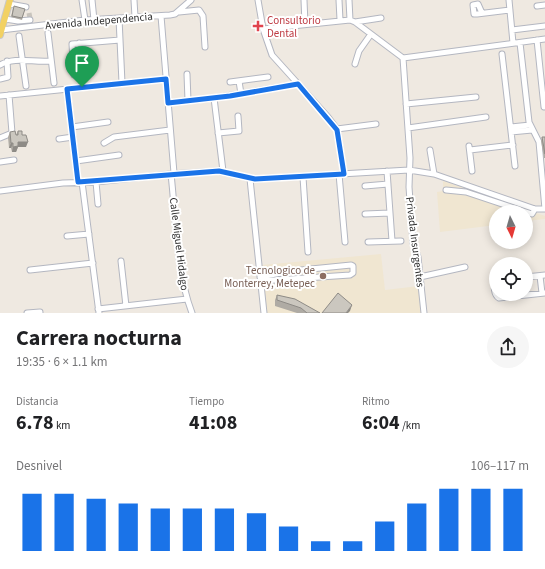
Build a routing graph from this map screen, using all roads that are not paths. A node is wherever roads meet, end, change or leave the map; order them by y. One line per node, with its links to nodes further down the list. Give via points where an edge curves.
1 (82, 0): 22 (street)
2 (92, 0): 23 (street)
3 (134, 0): 18 (street)
4 (191, 0): 14 (street, Avenida Independencia)
5 (258, 0): 29 (street)
6 (304, 0): 26 (street)
7 (339, 0): 24 (street)
8 (349, 0): 25 (street)
9 (509, 0): 13 (street)
10 (9, 2): 15 (street); 21 (main road)
11 (545, 5): 12 (street)
12 (537, 6)
13 (510, 10): 16 (street); 30 (street)
14 (178, 12): 17 (street, Avenida Independencia); 41 (street, via 199,10 203,16)
15 (25, 13): 21 (street, via 16,20); 28 (street)
16 (482, 13)
17 (161, 16): 18 (street, Avenida Independencia); 53 (street, Calle Miguel Hidalgo)
18 (135, 17): 19 (street, Avenida Independencia)
19 (119, 18): 23 (street, Avenida Independencia); 36 (street)
20 (381, 18): 25 (street)
21 (5, 19): 31 (main road)
22 (85, 20): 23 (street, Avenida Independencia); 28 (street, Avenida Independencia)
23 (94, 20)
24 (340, 20): 25 (street); 26 (street)
25 (352, 21): 33 (street)
26 (305, 24): 29 (street)
27 (545, 26): 30 (street)
28 (31, 27): 31 (street, Avenida Independencia)
29 (263, 29): 58 (street, via 274,58)
30 (512, 30): 39 (street)
31 (1, 33)
32 (48, 33): 46 (street)
33 (371, 34): 43 (street); 47 (street, via 359,51)
34 (20, 36): 44 (street)
35 (545, 39): 37 (street)
36 (120, 40): 38 (street); 57 (street)
37 (537, 40): 40 (street); 70 (street)
38 (79, 43): 50 (street); 50 (street, via 71,46 74,75)
39 (513, 43): 40 (street); 43 (street)
40 (520, 43): 77 (street)
41 (205, 47)
42 (502, 54): 80 (street)
43 (404, 58): 69 (street, Privada Insurgentes)
44 (23, 60): 45 (street); 46 (street); 59 (street)
45 (7, 61): 48 (street); 52 (street, via 8,77)
46 (51, 61): 56 (street)
47 (354, 64)
48 (0, 65)
49 (187, 74): 67 (street)
50 (81, 75): 60 (street)
51 (268, 78): 54 (street)
52 (0, 79)
53 (166, 79): 57 (street); 68 (street, Calle Miguel Hidalgo)
54 (239, 81): 55 (street); 62 (street)
55 (230, 82)
56 (54, 83)
57 (122, 84): 60 (street)
58 (298, 84): 62 (street); 79 (street)
59 (26, 86)
60 (82, 87): 61 (street)
61 (67, 89): 63 (street); 75 (street)
62 (241, 94): 66 (street)
63 (9, 95): 64 (street); 83 (street, via 12,133)
64 (0, 96)
65 (476, 97): 69 (street)
66 (214, 98): 67 (street); 81 (street)
67 (188, 101): 68 (street)
68 (168, 103): 78 (street, Calle Miguel Hidalgo)
69 (406, 104): 76 (street, Privada Insurgentes)
70 (544, 107)
71 (238, 116): 81 (street, via 239,131)
72 (486, 117): 76 (street)
73 (108, 122): 75 (street)
74 (376, 124): 79 (street)
75 (72, 127): 82 (street)
76 (408, 128): 93 (street, Privada Insurgentes)
77 (531, 128): 80 (street); 113 (street, via 539,142)
78 (170, 130): 85 (street, via 114,137); 97 (street, Calle Miguel Hidalgo)
79 (337, 130): 98 (street)
80 (511, 130): 86 (street)
81 (218, 133): 94 (street)
82 (73, 137): 84 (street); 90 (street)
83 (0, 138)
84 (59, 139)
85 (104, 143)
86 (513, 145): 92 (street); 96 (street, via 470,148)
87 (430, 150): 99 (street)
88 (119, 155): 90 (street)
89 (14, 160): 91 (street)
90 (76, 161): 102 (street)
91 (0, 162)
92 (515, 166)
93 (409, 170): 95 (street); 99 (street); 131 (street, Privada Insurgentes, via 413,243 418,257)
94 (223, 171): 97 (street); 101 (street)
95 (388, 171): 98 (street); 104 (street)
96 (472, 171)
97 (172, 174): 103 (street); 135 (street, Calle Miguel Hidalgo)
98 (342, 174): 100 (street); 121 (street)
99 (434, 174): 106 (street)
100 (303, 177): 101 (street); 123 (street)
101 (250, 179): 132 (street)
102 (80, 182): 103 (street); 108 (street); 117 (street)
103 (96, 182): 110 (street)
104 (388, 184): 105 (street); 114 (street)
105 (365, 186)
106 (468, 186): 109 (street); 112 (street)
107 (446, 190): 109 (street)
108 (0, 191)
109 (466, 192): 111 (street)
110 (98, 204)
111 (505, 205)
112 (535, 209): 113 (street); 115 (street)
113 (545, 209)
114 (390, 212): 116 (street); 119 (street)
115 (533, 212)
116 (365, 214)
117 (89, 234): 118 (street); 125 (street)
118 (67, 236)
119 (392, 241): 120 (street); 122 (street)
120 (401, 241)
121 (345, 242)
122 (368, 242)
123 (308, 252)
124 (121, 261): 136 (street)
125 (93, 264): 128 (street); 137 (street)
126 (332, 267): 130 (street); 130 (street, via 351,265 353,268 351,275); 132 (street, via 291,271)
127 (465, 267): 131 (street)
128 (30, 270)
129 (542, 275): 133 (street)
130 (333, 277): 132 (street)
131 (420, 277): 142 (street, Privada Insurgentes)
132 (260, 279): 141 (street)
133 (543, 293): 134 (street)
134 (533, 294)
135 (186, 299): 136 (street); 140 (street, Calle Miguel Hidalgo)
136 (126, 306): 137 (street)
137 (98, 311)
138 (40, 312): 139 (street)
139 (27, 313)
140 (192, 313)
141 (264, 313)
142 (424, 313)

